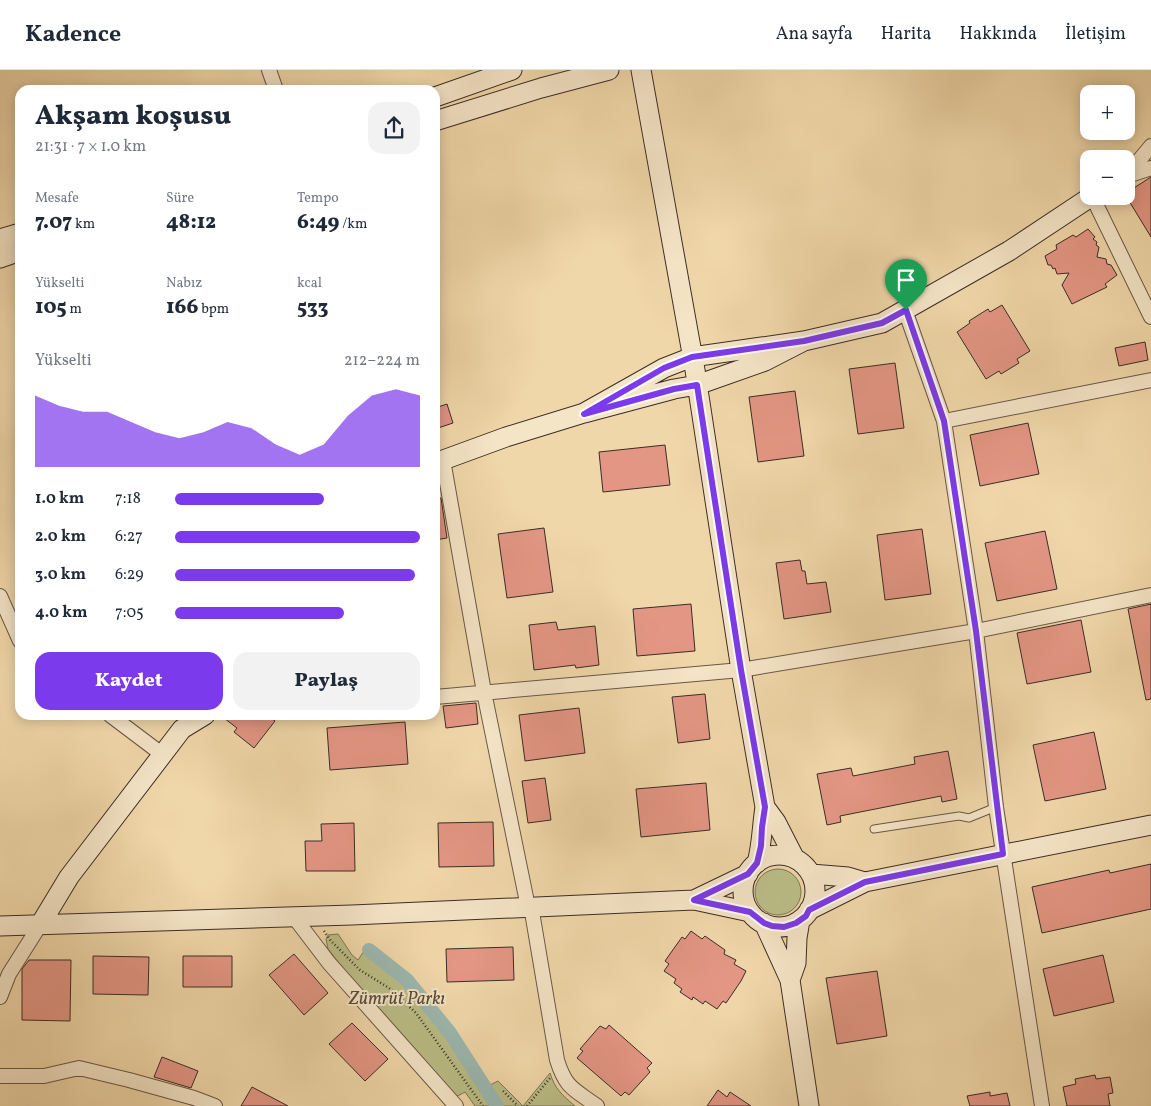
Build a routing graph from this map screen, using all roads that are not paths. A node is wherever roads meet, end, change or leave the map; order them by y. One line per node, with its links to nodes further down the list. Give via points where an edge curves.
1 (269, 70): 5 (street)
2 (512, 70): 6 (street)
3 (609, 70): 7 (street)
4 (641, 70): 19 (street)
5 (274, 85)
6 (440, 95)
7 (440, 119)
8 (1151, 146): 9 (street, via 1126,176)
9 (1151, 168)
10 (1080, 204): 16 (street, via 1009,251)
11 (1096, 205): 17 (street)
12 (15, 234): 13 (street)
13 (0, 239)
14 (15, 254): 15 (street)
15 (0, 258)
16 (906, 310): 18 (street, via 882,323); 23 (street)
17 (1151, 317)
18 (804, 341): 19 (street); 21 (street, via 765,361)
19 (692, 357): 21 (street); 22 (street, via 664,368)
20 (1151, 380): 23 (street)
21 (697, 385): 22 (street); 30 (street)
22 (584, 414): 24 (street)
23 (944, 421): 29 (street)
24 (440, 461)
25 (440, 466): 31 (street)
26 (1151, 595): 29 (street)
27 (0, 596): 28 (street)
28 (15, 630)
29 (976, 631): 30 (street); 36 (street)
30 (741, 670): 31 (street); 37 (street)
31 (484, 692): 32 (street); 46 (street)
32 (440, 696)
33 (117, 720): 35 (street)
34 (197, 720): 35 (street, via 182,729)
35 (163, 755): 50 (street, via 69,877)
36 (996, 806): 39 (lane, via 969,818 959,816); 40 (street)
37 (765, 807): 41 (street); 42 (street, via 761,846)
38 (1151, 825): 40 (street)
39 (874, 828)
40 (1003, 854): 44 (street); 59 (street)
41 (795, 859): 42 (street, via 777,855 765,858); 43 (street)
42 (753, 868): 45 (street); 49 (street, via 744,886 744,895)
43 (811, 874): 44 (street); 47 (street, via 815,893 813,905)
44 (865, 882): 47 (street)
45 (694, 900): 46 (street); 49 (street)
46 (529, 906): 48 (street); 57 (street, via 562,1078)
47 (805, 915): 49 (street, via 784,927 772,926); 52 (street, via 797,938 796,963)
48 (294, 917): 50 (street); 56 (street, via 329,963)
49 (757, 917): 52 (street)
50 (40, 925): 51 (street); 53 (street, via 9,974)
51 (0, 926)
52 (790, 980): 58 (street)
53 (0, 997)
54 (0, 1076): 55 (street, via 44,1076 79,1068)
55 (215, 1106)
56 (456, 1106)
57 (597, 1106)
58 (809, 1106)
59 (1042, 1106)

